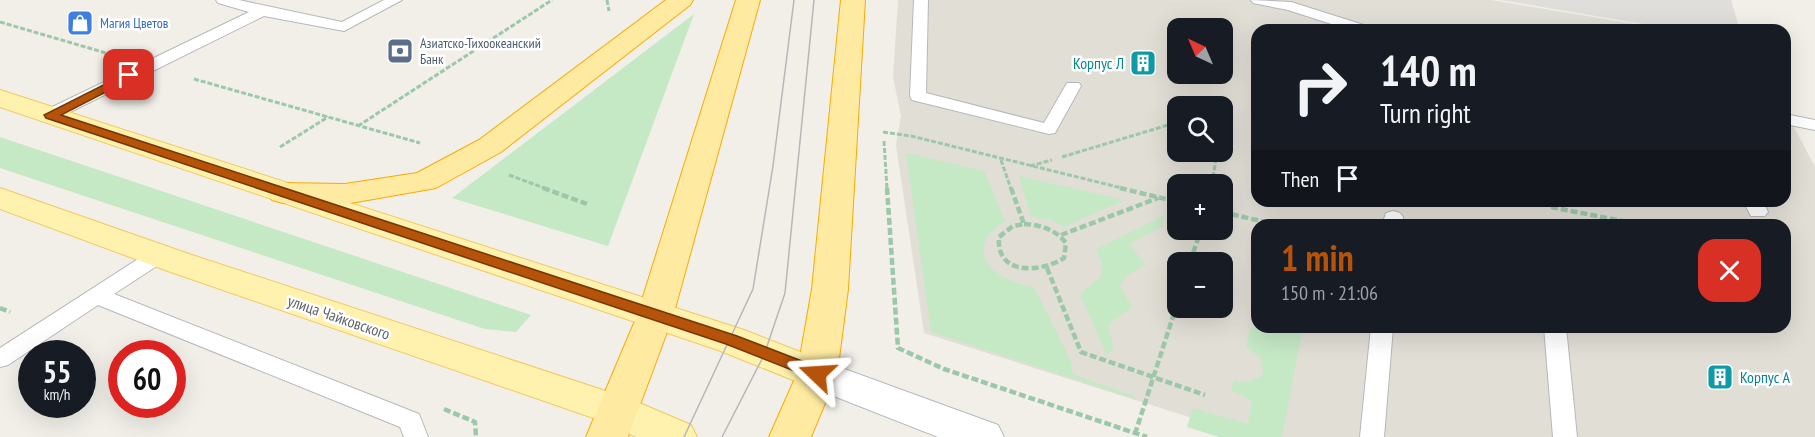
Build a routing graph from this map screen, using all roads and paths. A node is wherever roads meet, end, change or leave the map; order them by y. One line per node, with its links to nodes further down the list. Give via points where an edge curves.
1 (223, 0): 10 (lane)
2 (395, 0): 10 (lane, via 344,27)
3 (552, 0): 20 (path)
4 (607, 0): 11 (path)
5 (681, 0): 24 (highway, via 490,146 425,181 345,194)
6 (748, 0): 37 (highway)
7 (853, 0): 42 (highway, via 830,289)
8 (921, 0): 13 (lane, via 918,96 1049,129)
9 (1258, 0): 12 (lane)
10 (262, 11): 15 (lane)
11 (609, 12)
12 (1346, 24)
13 (1073, 86)
14 (0, 98): 15 (main road)
15 (50, 115): 24 (main road)
16 (328, 117): 21 (path)
17 (1791, 120): 19 (lane)
18 (1167, 125): 23 (path)
19 (1815, 125)
20 (357, 126)
21 (280, 147)
22 (1001, 160): 23 (path); 32 (path); 46 (path, via 883,132 898,348 944,369)
23 (1030, 166): 26 (path)
24 (283, 193): 37 (main road)
25 (0, 198): 34 (main road, улица Чайковского)
26 (1158, 198): 27 (path); 33 (path)
27 (1167, 200)
28 (1551, 207): 31 (path)
29 (1233, 215): 30 (path)
30 (1252, 219)
31 (1612, 219)
32 (1024, 224): 33 (path, via 1044,226); 35 (path, via 1004,231 999,237 998,252 1012,265 1035,270)
33 (1061, 236): 35 (path, via 1066,243 1064,258)
34 (159, 255): 36 (lane); 45 (main road, улица Чайковского)
35 (1047, 268): 43 (path, via 1081,352)
36 (97, 296): 41 (lane); 47 (lane, via 410,421)
37 (655, 316): 42 (main road, via 731,340); 45 (highway)
38 (1172, 318): 43 (path)
39 (1381, 333): 52 (lane)
40 (1556, 333): 53 (lane)
41 (0, 359)
42 (817, 374): 49 (highway); 50 (main road)
43 (1153, 377): 44 (path); 46 (path)
44 (1205, 395)
45 (611, 424): 48 (main road, улица Чайковского)
46 (1135, 434): 51 (path)
47 (416, 437)
48 (676, 437)
49 (790, 437)
50 (983, 437)
51 (1147, 437)
52 (1372, 437)
53 (1565, 437)

